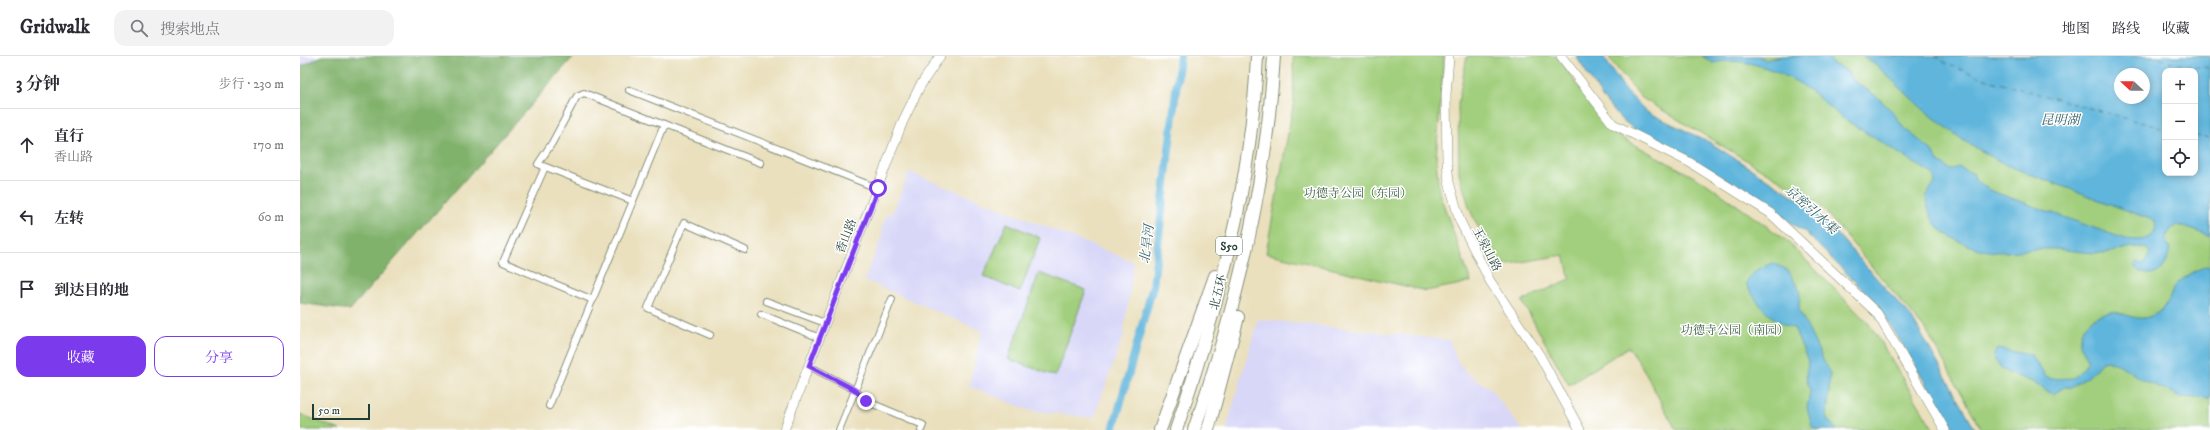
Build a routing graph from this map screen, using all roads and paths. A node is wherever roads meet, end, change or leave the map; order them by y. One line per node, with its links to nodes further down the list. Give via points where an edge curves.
1 (940, 56): 10 (street, 香山路, via 910,105)
2 (1257, 56): 12 (highway, 北五环 / S50, via 1256,89)
3 (1274, 56): 13 (highway, 北五环 / S50, via 1260,183)
4 (1449, 56): 32 (street, 玉泉山路, via 1446,95 1447,162 1449,182 1460,221 1487,276 1540,356)
5 (1561, 56): 33 (street, via 1613,124 1689,162 1770,213 1877,313)
6 (629, 90): 10 (street)
7 (664, 124): 8 (street); 9 (street, via 584,93 577,96 538,164); 11 (street)
8 (760, 163)
9 (545, 167): 11 (street); 16 (street, via 503,262)
10 (878, 188): 19 (street, 香山路)
11 (633, 200): 16 (street)
12 (1237, 215): 28 (highway); 29 (highway, 北五环 / S50, via 1211,322)
13 (1250, 233): 30 (highway, 北五环 / S50, via 1227,328); 31 (highway, via 1236,327)
14 (745, 250): 20 (street, via 684,223 648,308)
15 (892, 299): 23 (street)
16 (593, 300): 24 (street)
17 (766, 301): 19 (street)
18 (760, 314): 21 (street)
19 (826, 323): 21 (street, 香山路)
20 (710, 335)
21 (820, 338): 22 (street, 香山路)
22 (809, 366): 23 (street); 25 (street, 香山路)
23 (855, 390): 26 (street); 27 (street, via 866,401 923,425)
24 (549, 406)
25 (784, 430)
26 (839, 430)
27 (921, 430)
28 (1160, 430)
29 (1176, 430)
30 (1194, 430)
31 (1208, 430)
32 (1580, 430)
33 (1945, 430)

